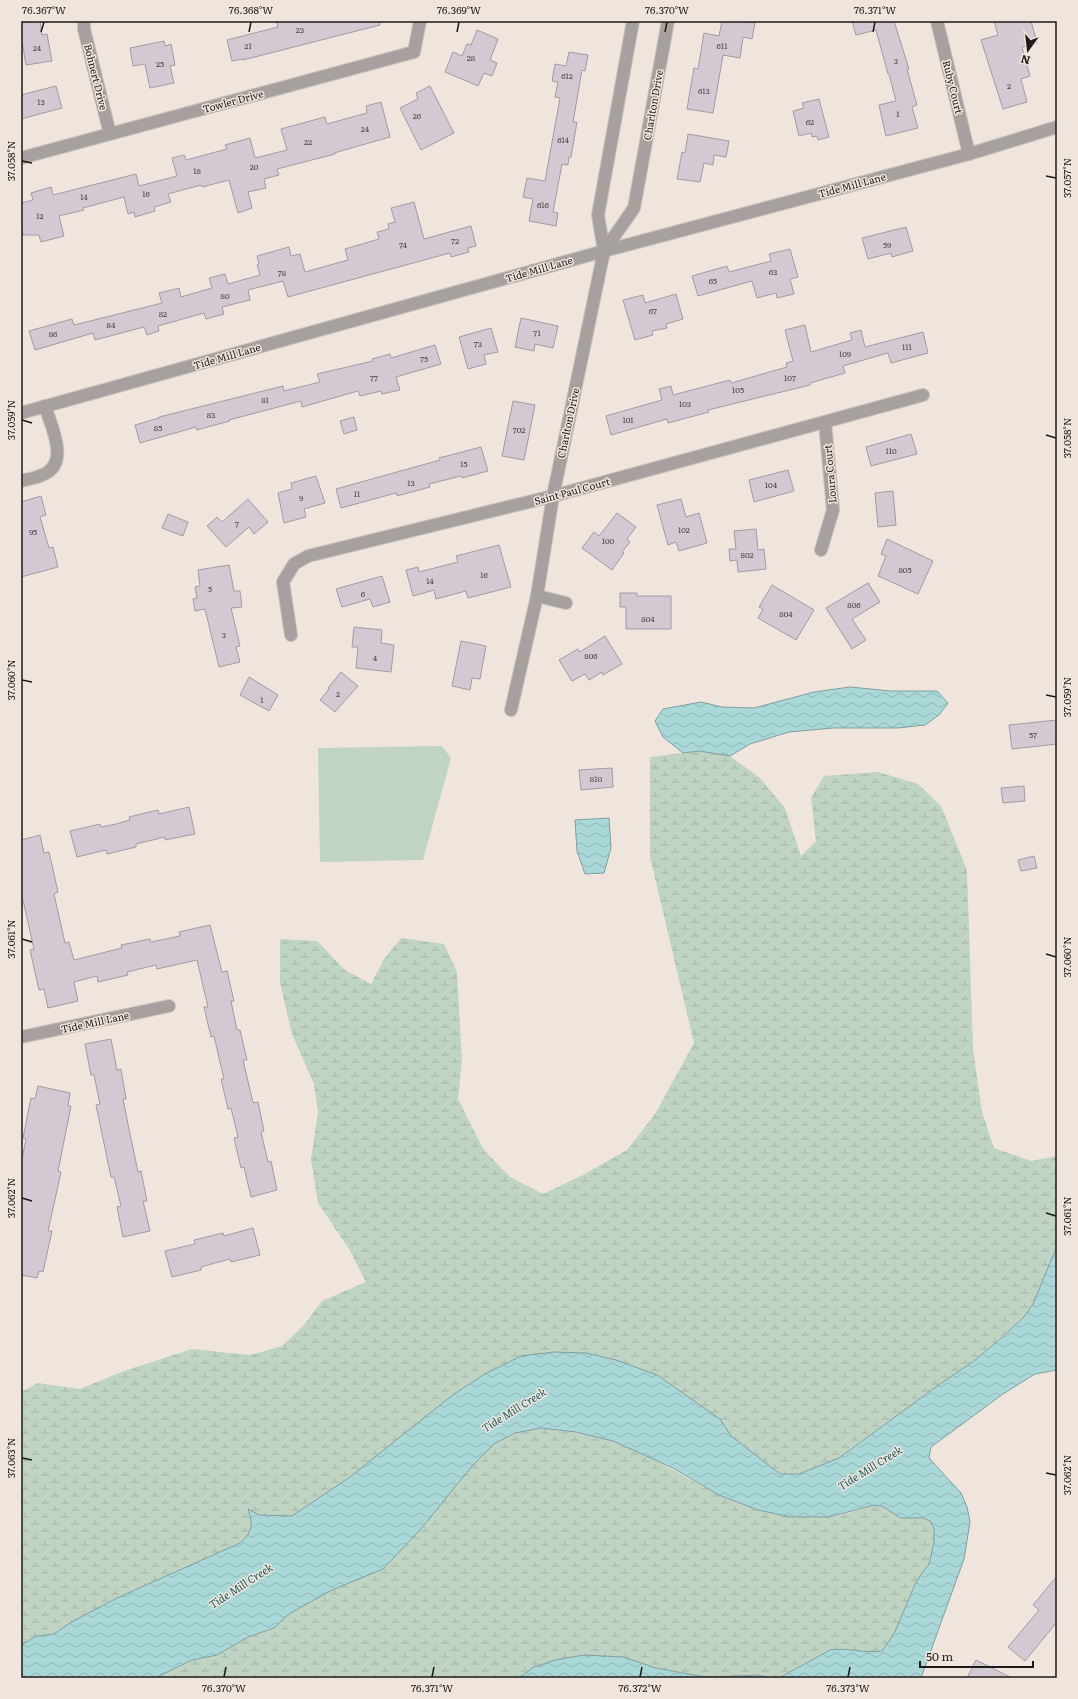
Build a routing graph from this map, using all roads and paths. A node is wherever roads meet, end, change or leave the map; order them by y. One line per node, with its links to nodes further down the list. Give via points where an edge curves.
1 (84, 21): 7 (street, Bohnert Drive)
2 (420, 21): 7 (street, Towler Drive, via 414,52)
3 (633, 21): 10 (street, Charlton Drive, via 598,215)
4 (668, 21): 10 (street, Charlton Drive, via 634,208)
5 (937, 21): 8 (street, Ruby Court)
6 (1057, 128): 8 (street, Tide Mill Lane)
7 (110, 134): 9 (street, Towler Drive)
8 (969, 154): 10 (street, Tide Mill Lane)
9 (21, 158)
10 (604, 251): 12 (street, Tide Mill Lane); 16 (street, Charlton Drive)
11 (923, 395): 14 (street, Saint Paul Court)
12 (45, 406): 13 (street, Tide Mill Lane); 15 (street, via 58,448 56,462 54,468 48,472)
13 (21, 413)
14 (825, 422): 16 (street, Saint Paul Court); 17 (street, Loura Court, via 833,510)
15 (21, 481)
16 (553, 496): 18 (street, Charlton Drive); 20 (street, Saint Paul Court, via 308,556 294,564 283,582)
17 (822, 550)
18 (537, 596): 19 (street); 21 (street, Charlton Drive)
19 (566, 603)
20 (291, 635)
21 (511, 710)
22 (169, 1006): 23 (street, Tide Mill Lane)
23 (21, 1037)

